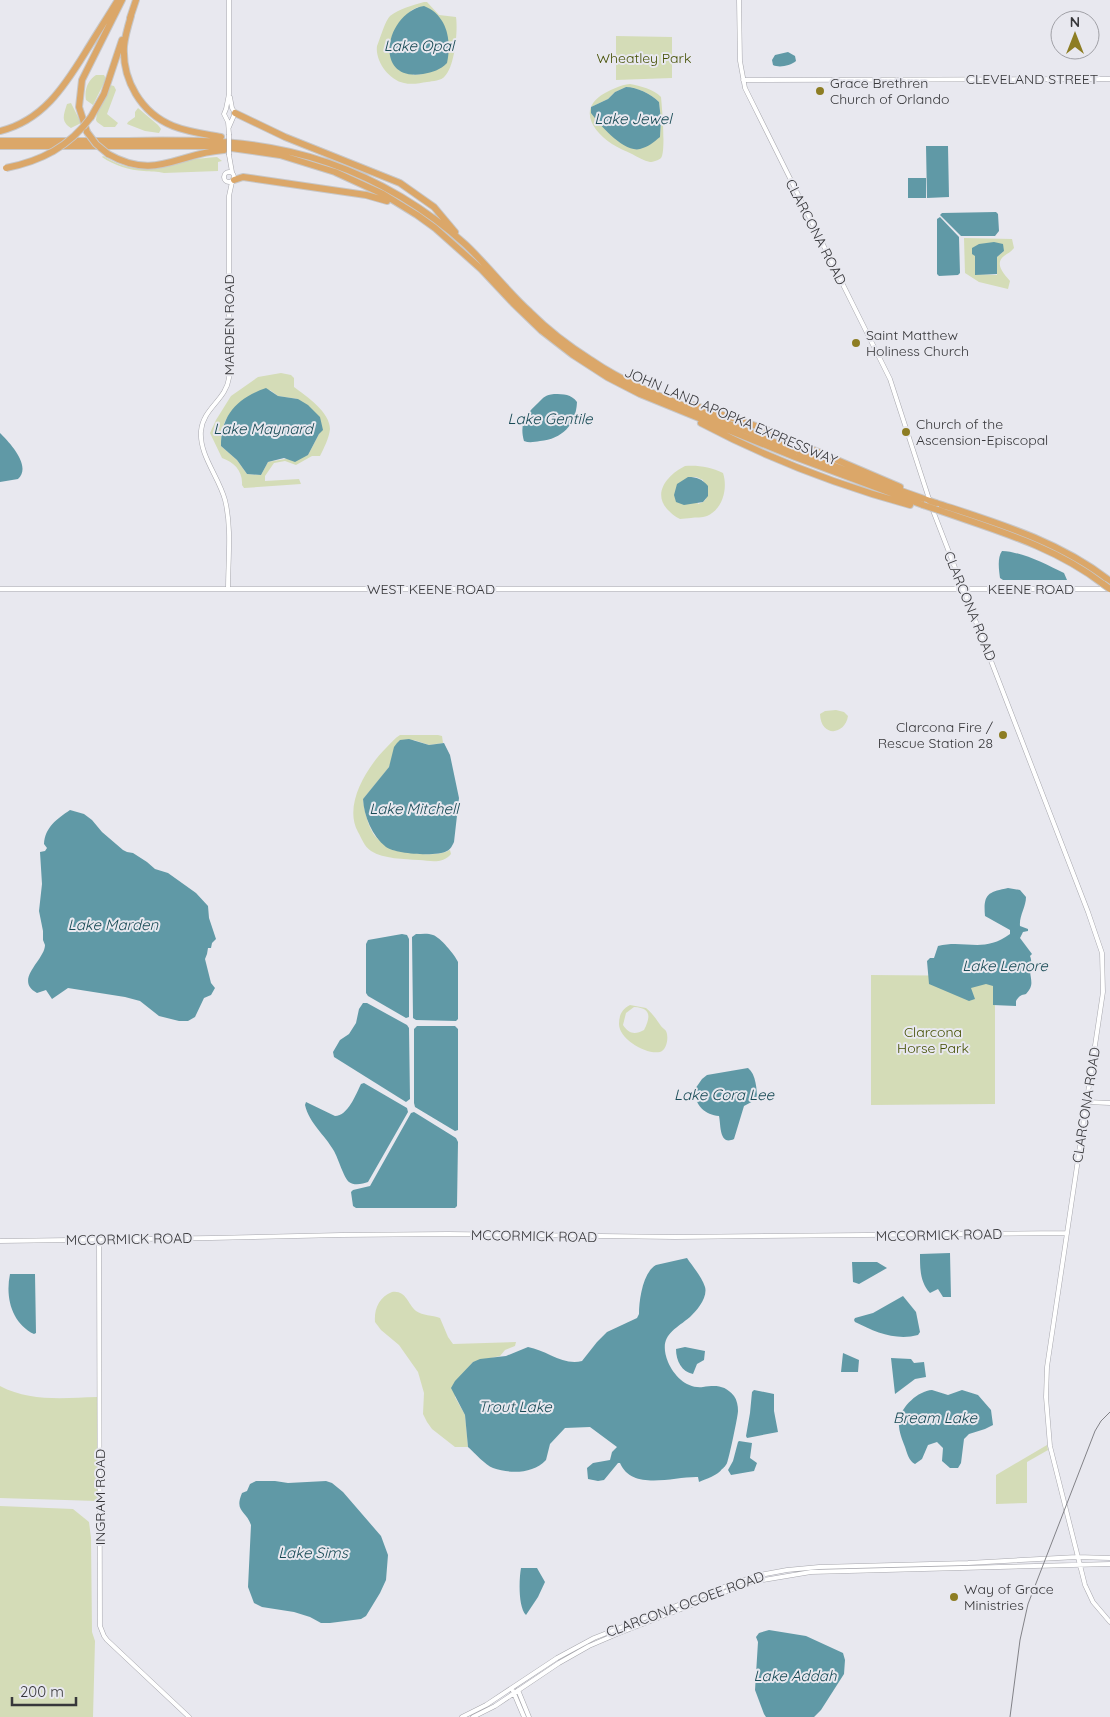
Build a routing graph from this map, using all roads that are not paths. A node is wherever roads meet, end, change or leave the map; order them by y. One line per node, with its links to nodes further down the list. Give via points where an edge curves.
1 (118, 0): 12 (highway, via 56,97 24,122)
2 (122, 0): 18 (highway, bridge, via 80,89 79,107 87,132 96,144 123,162 149,166 222,150)
3 (136, 0): 6 (highway)
4 (229, 0): 9 (street)
5 (739, 0): 8 (street, CLARCONA ROAD)
6 (131, 16): 16 (highway, via 125,38 125,64 133,89 148,109 161,120 180,128); 20 (highway, bridge, via 104,94 91,117 59,149 39,159)
7 (1110, 79): 8 (street, CLEVELAND STREET)
8 (743, 80): 34 (street, CLARCONA ROAD, via 890,379 924,486)
9 (229, 94): 10 (street); 11 (street)
10 (226, 109): 11 (street); 11 (street, via 224,114)
11 (231, 114): 19 (street, MARDEN ROAD, bridge); 26 (highway, via 400,183 434,207)
12 (0, 131)
13 (0, 136): 14 (highway)
14 (145, 140): 15 (highway, JOHN LAND APOPKA EXPRESSWAY); 16 (highway, JOHN LAND APOPKA EXPRESSWAY, via 211,140)
15 (0, 141)
16 (256, 145): 26 (highway, JOHN LAND APOPKA EXPRESSWAY, via 315,159 365,178 418,208)
17 (0, 147): 18 (highway, JOHN LAND APOPKA EXPRESSWAY, via 206,146)
18 (266, 153): 25 (highway, JOHN LAND APOPKA EXPRESSWAY, via 335,172 383,194)
19 (229, 162): 21 (street, MARDEN ROAD); 22 (street, MARDEN ROAD)
20 (3, 169)
21 (226, 173): 22 (street); 23 (street, MARDEN ROAD)
22 (232, 178): 23 (street); 24 (street, MARDEN ROAD); 25 (highway, via 366,194)
23 (226, 181): 24 (street, MARDEN ROAD)
24 (229, 196): 32 (street, MARDEN ROAD, via 229,378 226,392 204,417 201,433 227,508)
25 (417, 215): 27 (highway, JOHN LAND APOPKA EXPRESSWAY, via 481,269 542,331 572,355)
26 (463, 242): 27 (highway, JOHN LAND APOPKA EXPRESSWAY, via 547,328)
27 (608, 374): 28 (highway, JOHN LAND APOPKA EXPRESSWAY)
28 (616, 379): 29 (highway, JOHN LAND APOPKA EXPRESSWAY, via 671,407 831,472); 29 (highway, JOHN LAND APOPKA EXPRESSWAY, via 848,472 920,496)
29 (932, 506): 30 (highway, via 1048,543 1084,562)
30 (1108, 582): 35 (highway, bridge)
31 (0, 589): 32 (street, WEST KEENE ROAD)
32 (228, 589): 33 (street, WEST KEENE ROAD)
33 (862, 589): 34 (street, KEENE ROAD)
34 (962, 589): 35 (street, KEENE ROAD); 36 (street, CLARCONA ROAD, via 1102,953 1104,992)
35 (1110, 589)
36 (1087, 1102): 37 (street); 38 (street, CLARCONA ROAD)
37 (1110, 1103)
38 (1067, 1233): 40 (street, MCCORMICK ROAD, via 694,1237 341,1235); 41 (street, CLARCONA ROAD, via 1047,1367 1046,1398 1050,1446)
39 (0, 1240): 40 (street, MCCORMICK ROAD)
40 (99, 1240): 51 (street, INGRAM ROAD, via 100,1626 107,1640)
41 (1077, 1558): 42 (street, CLARCONA OCOEE ROAD); 43 (street, CLARCONA OCOEE ROAD); 44 (street, CLARCONA ROAD)
42 (1110, 1558)
43 (968, 1563): 46 (street); 48 (street, CLARCONA OCOEE ROAD, via 819,1567 760,1575 594,1638)
44 (1079, 1564): 45 (street, CLARCONA OCOEE ROAD); 46 (street, CLARCONA OCOEE ROAD); 47 (street, CLARCONA ROAD, via 1092,1602)
45 (1110, 1564)
46 (947, 1568): 49 (street, CLARCONA OCOEE ROAD, via 810,1572 751,1582 589,1646)
47 (1110, 1622)
48 (514, 1687): 49 (street); 50 (street); 52 (street, CLARCONA OCOEE ROAD)
49 (518, 1691): 50 (street, CLARCONA OCOEE ROAD); 55 (street)
50 (514, 1694): 53 (street, CLARCONA OCOEE ROAD); 54 (street)
51 (189, 1717)
52 (462, 1717)
53 (473, 1717)
54 (524, 1717)
55 (529, 1717)

